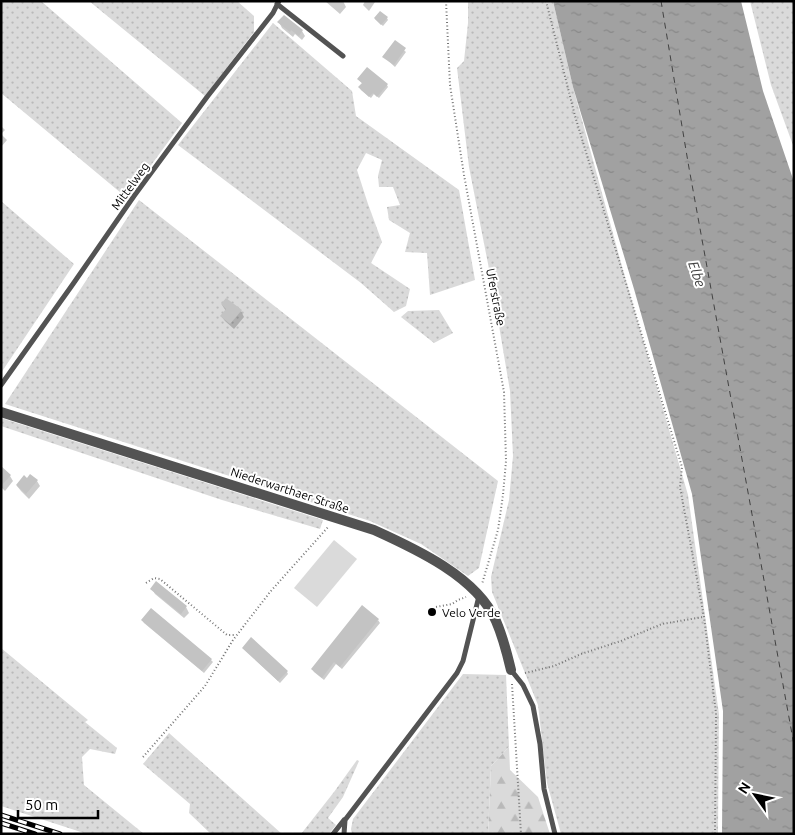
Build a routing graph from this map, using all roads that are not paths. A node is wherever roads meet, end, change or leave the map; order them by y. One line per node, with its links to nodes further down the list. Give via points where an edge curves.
1 (278, 3): 2 (lane); 3 (lane, Mittelweg, via 134,196)
2 (343, 56)
3 (1, 385)
4 (1, 412): 5 (street, Niederwarthaer Straße, via 374,530 415,549)
5 (479, 595): 6 (street, Niederwarthaer Straße, via 496,620); 7 (lane, via 463,661 457,673)
6 (513, 672): 10 (lane, via 533,706 544,789)
7 (345, 820): 8 (lane); 9 (lane)
8 (333, 834)
9 (344, 834)
10 (555, 834)

